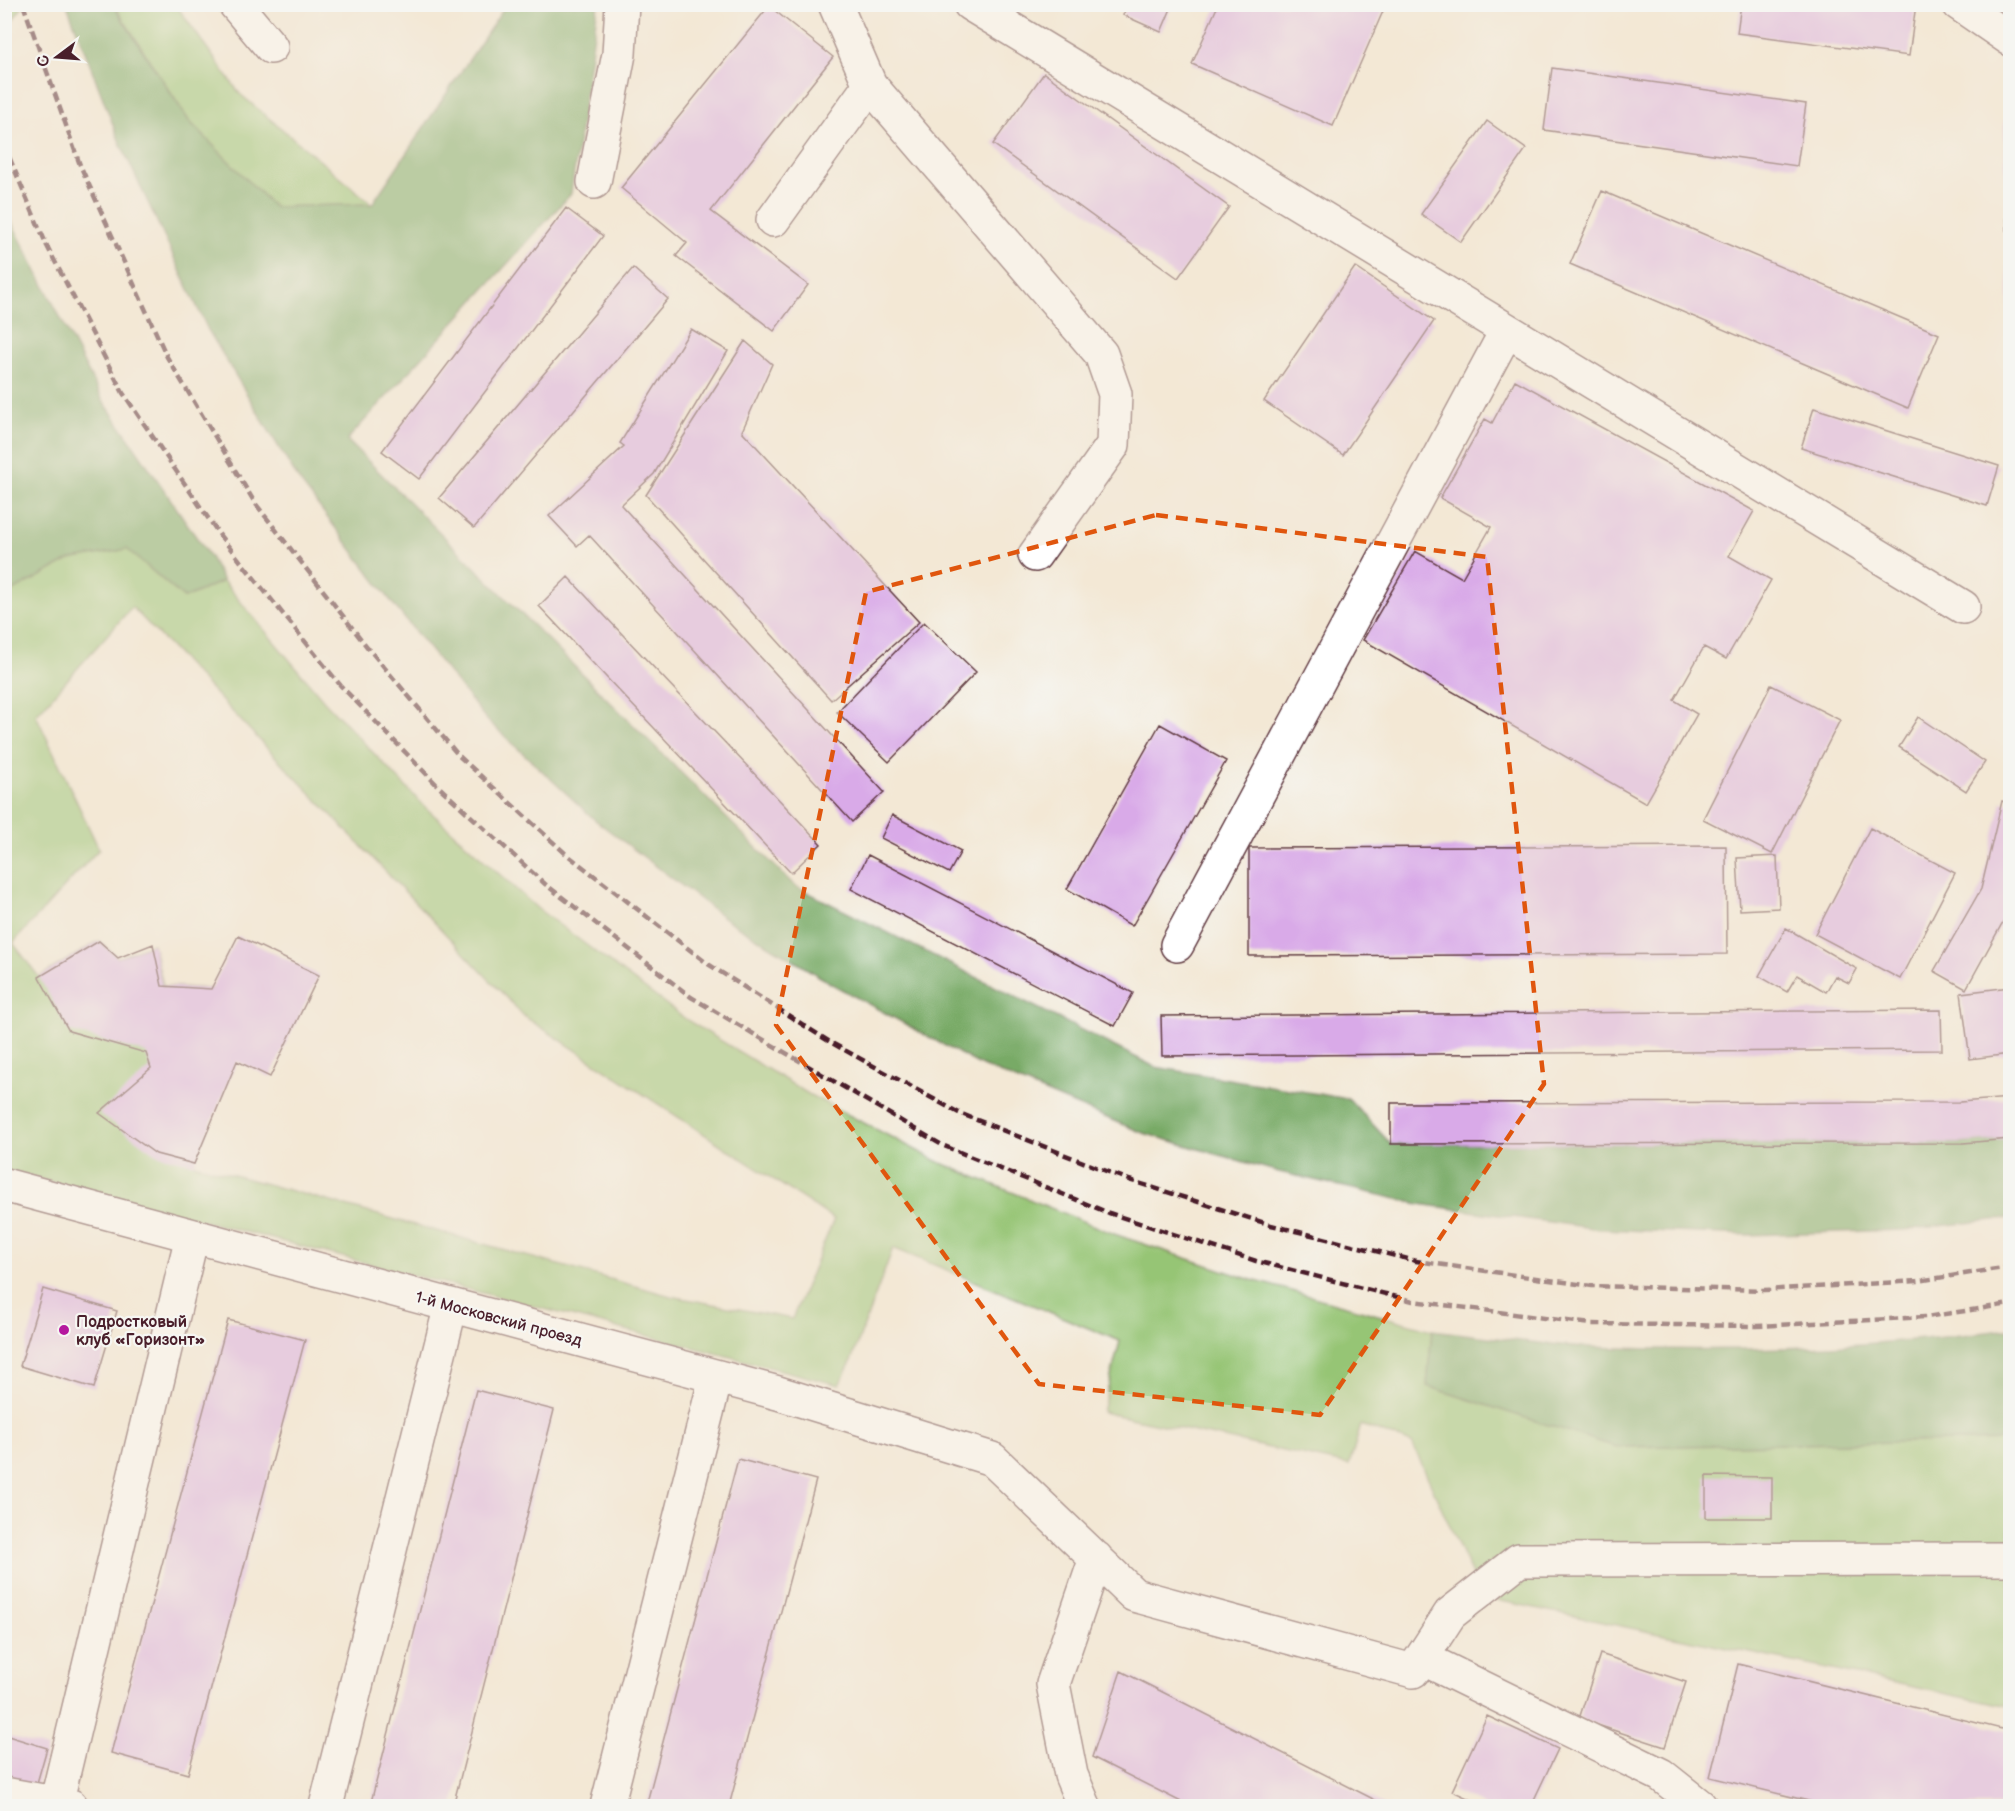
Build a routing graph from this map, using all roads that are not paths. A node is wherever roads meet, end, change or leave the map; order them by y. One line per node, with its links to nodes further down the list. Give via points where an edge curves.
1 (235, 4): 7 (street)
2 (622, 4): 9 (street, via 619,54)
3 (835, 4): 8 (street)
4 (970, 4): 11 (street)
5 (1959, 4): 6 (street)
6 (2010, 39)
7 (271, 47)
8 (870, 85): 10 (street); 12 (street, via 1101,354 1115,394 1113,445)
9 (594, 182)
10 (773, 220)
11 (1507, 330): 13 (street); 14 (street)
12 (1035, 555)
13 (1963, 607)
14 (1177, 945)
15 (4, 1185): 16 (street, 1-й Московский проезд)
16 (192, 1236): 17 (street, 1-й Московский проезд); 23 (street)
17 (451, 1305): 18 (street, 1-й Московский проезд); 24 (street)
18 (716, 1377): 19 (street, 1-й Московский проезд, via 992,1459); 25 (street)
19 (1096, 1558): 21 (street, via 1134,1595 1413,1671); 26 (street, via 1053,1684 1071,1775)
20 (2010, 1559): 21 (street, via 1519,1560 1450,1614)
21 (1422, 1658): 27 (street, via 1661,1775)
22 (4, 1794): 23 (street)
23 (63, 1805)
24 (326, 1806)
25 (606, 1806)
26 (1084, 1806)
27 (1700, 1806)

